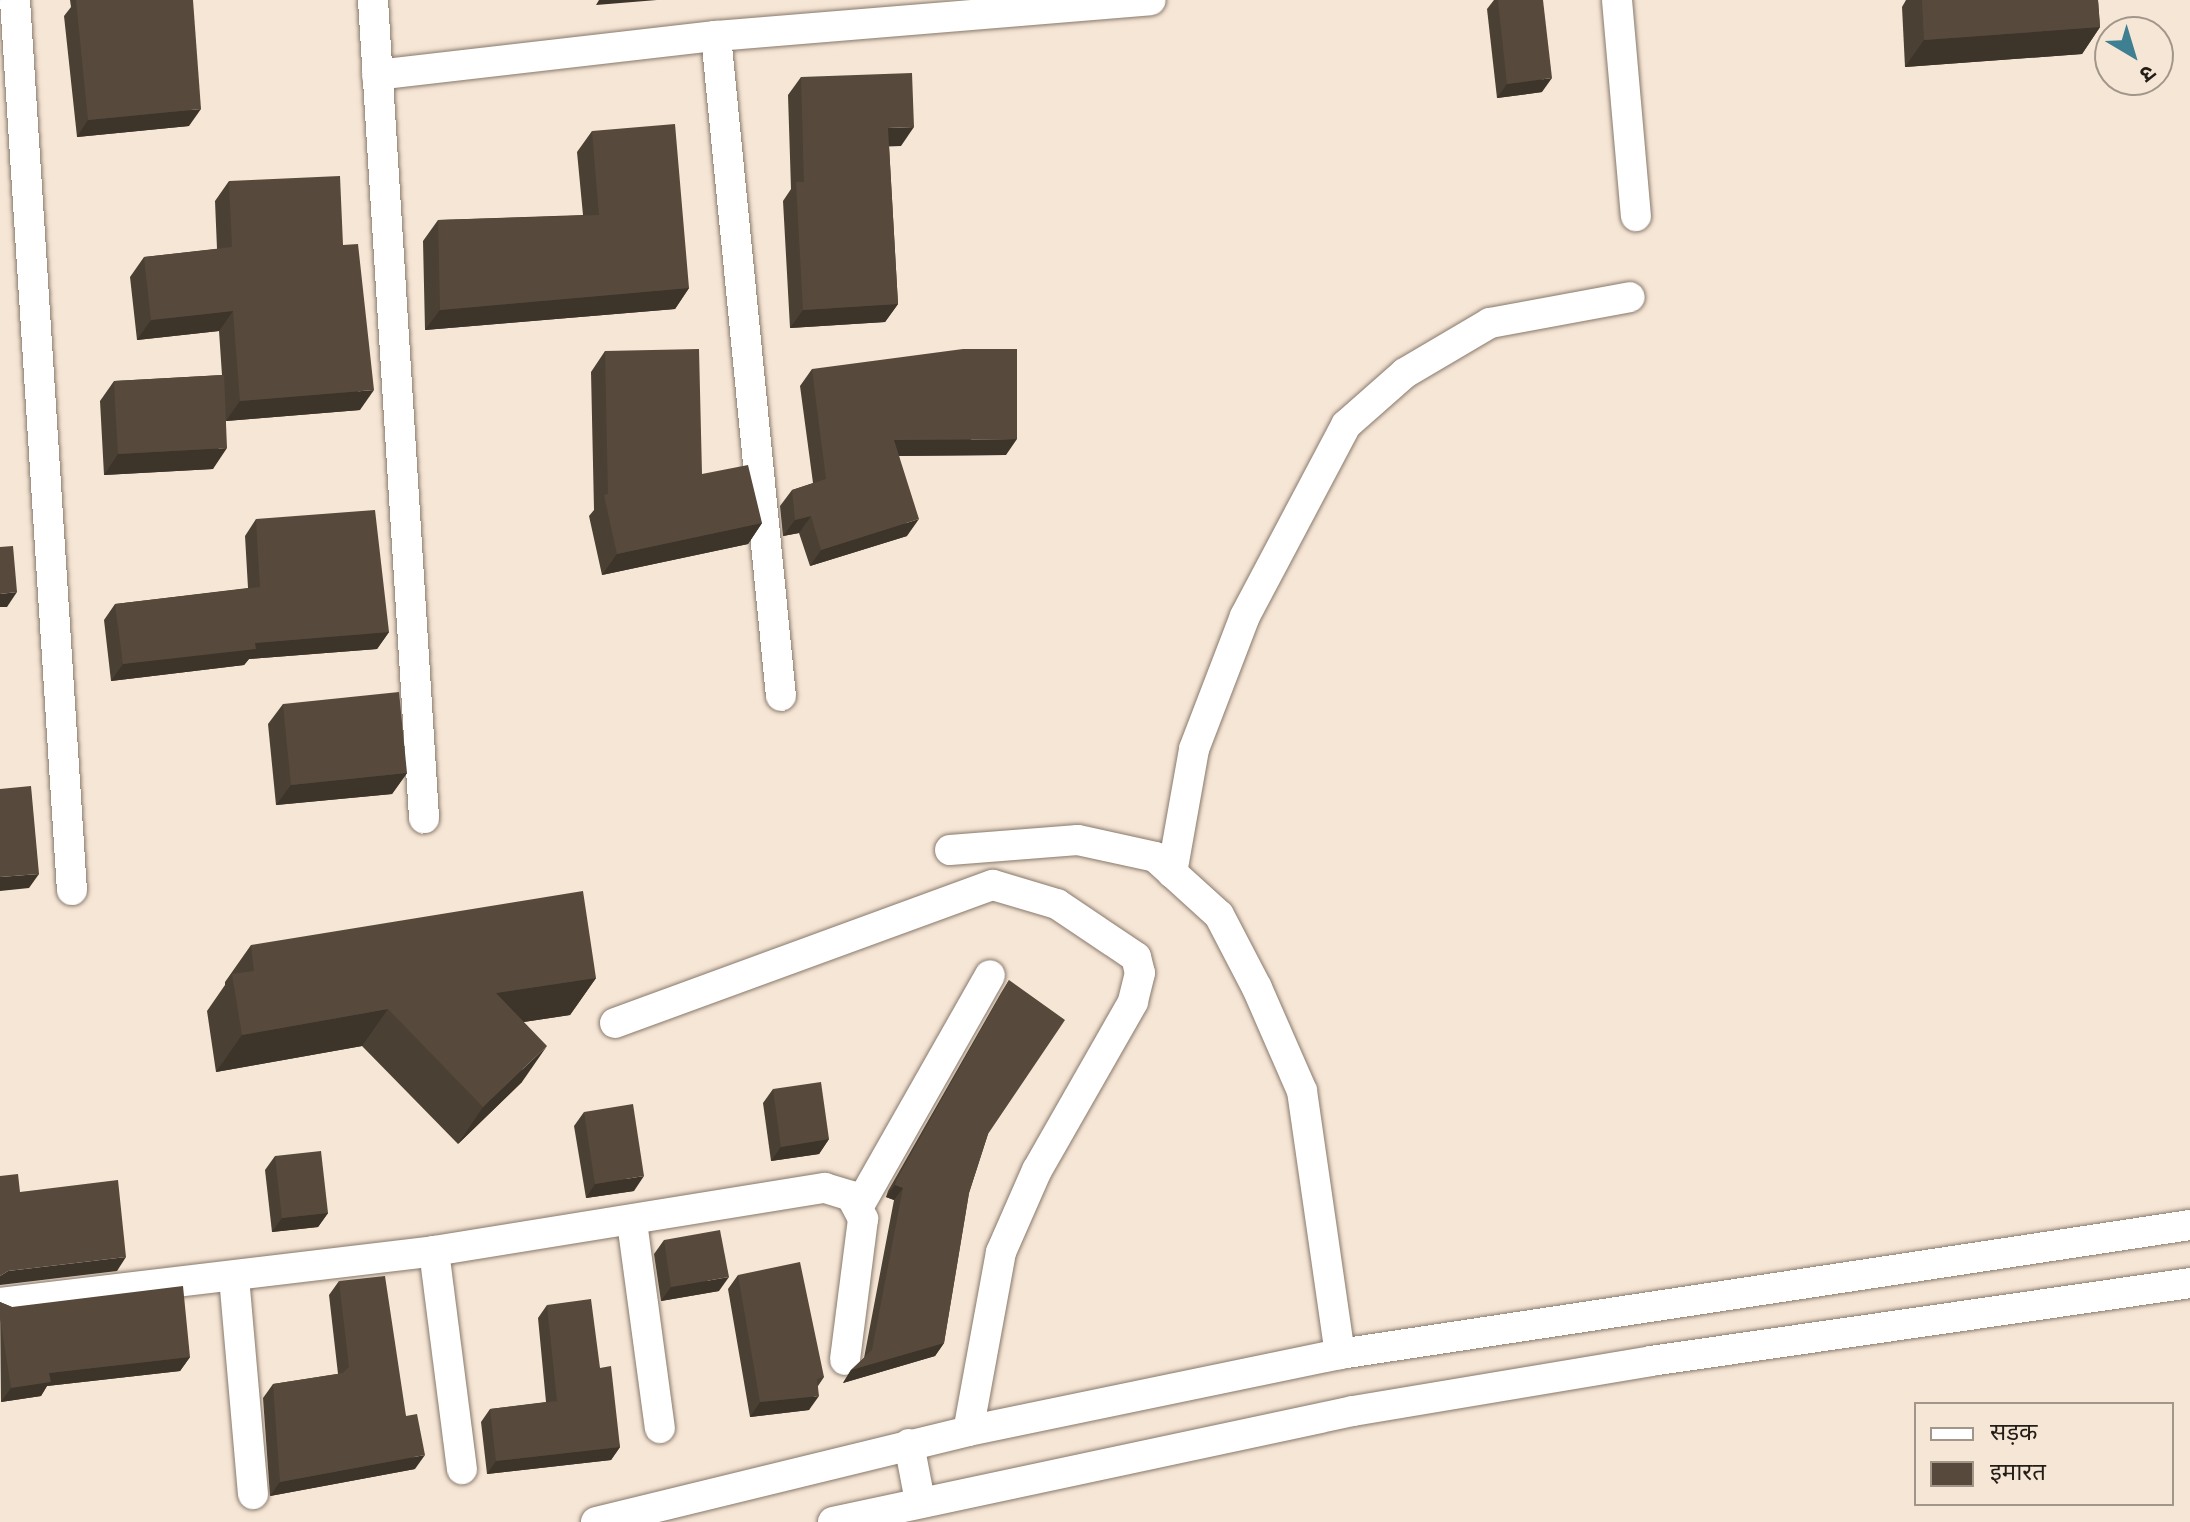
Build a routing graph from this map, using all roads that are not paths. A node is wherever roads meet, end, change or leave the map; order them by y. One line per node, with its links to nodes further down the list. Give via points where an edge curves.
1 (15, 0): 7 (street)
2 (373, 0): 6 (street)
3 (1151, 0): 5 (street)
4 (1617, 0): 8 (street)
5 (716, 36): 6 (street); 10 (street)
6 (377, 75): 11 (street)
7 (10, 124): 14 (street)
8 (1636, 216)
9 (1630, 297): 13 (street, via 1490,323 1405,373 1346,425 1239,631 1194,749)
10 (781, 696)
11 (424, 818)
12 (950, 850): 13 (street, via 1078,840 1155,857)
13 (1172, 873): 24 (street, via 1219,915 1302,1091)
14 (72, 890)
15 (990, 975): 17 (street)
16 (615, 1023): 27 (street, via 993,885 1057,904 1136,957 1140,973 1133,1002 1037,1170 1001,1252)
17 (860, 1204): 18 (street, via 825,1188); 25 (street, via 863,1219)
18 (632, 1222): 20 (street); 26 (street)
19 (2190, 1225): 24 (street)
20 (434, 1251): 21 (street); 29 (street)
21 (234, 1277): 23 (street); 30 (street)
22 (2190, 1283): 31 (street, via 1369,1408)
23 (0, 1303)
24 (1340, 1354): 27 (street)
25 (845, 1360)
26 (660, 1428)
27 (968, 1431): 28 (street)
28 (909, 1444): 31 (street); 32 (street)
29 (462, 1469)
30 (253, 1494)
31 (920, 1501): 33 (street)
32 (596, 1522)
33 (833, 1522)

